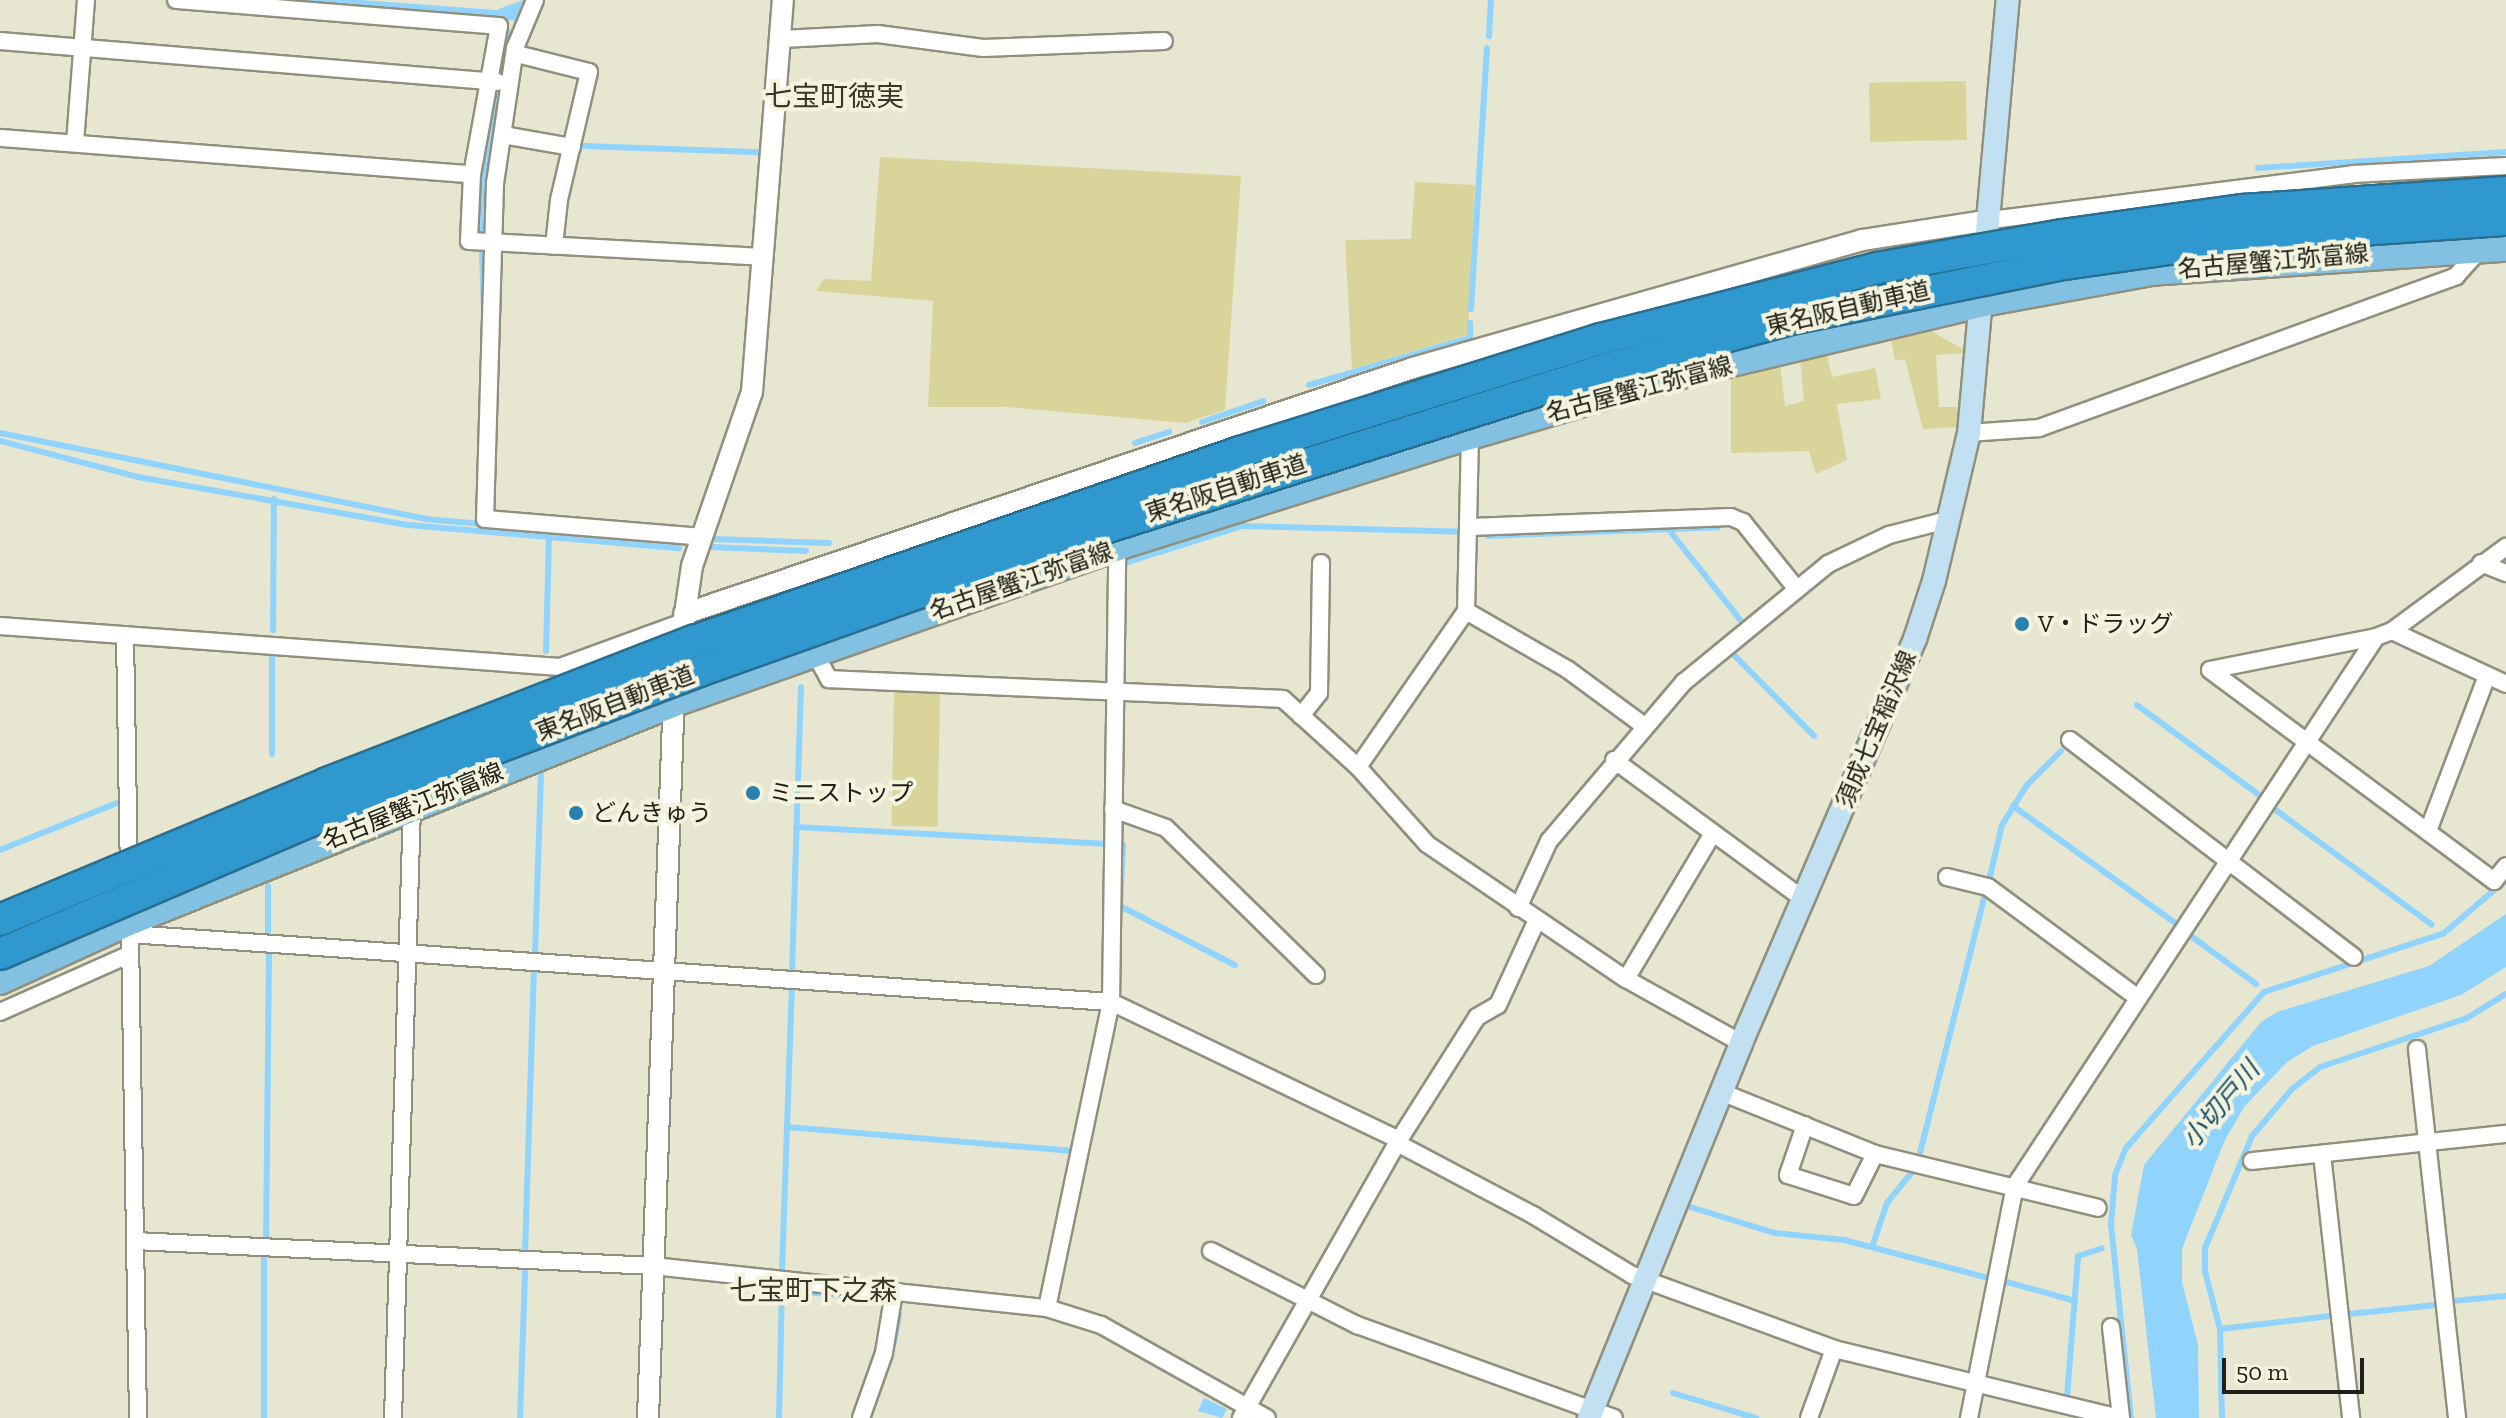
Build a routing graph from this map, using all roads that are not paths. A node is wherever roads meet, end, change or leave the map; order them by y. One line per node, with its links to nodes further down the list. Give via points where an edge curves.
1 (86, 0): 11 (street)
2 (176, 0): 6 (street)
3 (535, 0): 7 (street)
4 (783, 0): 8 (street)
5 (2008, 0): 22 (main road, 須成七宝稲沢線)
6 (499, 26): 7 (street); 13 (street)
7 (520, 27): 12 (street)
8 (782, 39): 10 (street, via 878,34 983,48); 27 (street)
9 (0, 41): 11 (street)
10 (1164, 41)
11 (82, 48): 13 (street); 17 (street)
12 (517, 54): 14 (street); 18 (street, via 589,72)
13 (489, 82): 14 (street); 20 (street)
14 (512, 84): 15 (street)
15 (503, 135): 18 (street); 24 (street)
16 (0, 138): 17 (street)
17 (75, 143): 20 (street)
18 (572, 147): 25 (street)
19 (2506, 166): 22 (street, via 2353,174)
20 (472, 174): 24 (street, via 469,241)
21 (2506, 192): 65 (highway, 東名阪自動車道, bridge, via 2243,210 2062,235 1877,268 1601,339 1240,452 694,641 327,783)
22 (1991, 220): 28 (main road, 須成七宝稲沢線); 41 (street, via 1862,240 1425,364)
23 (2506, 220): 69 (highway, 東名阪自動車道, bridge, via 2246,238 2065,264 1791,319 1610,368 1085,534 714,665 360,800)
24 (490, 242): 25 (street); 33 (street, via 485,519)
25 (554, 246): 27 (street)
26 (2493, 248): 28 (main road, 名古屋蟹江弥富線, via 2151,272); 29 (street, via 2456,276 2039,428)
27 (764, 257): 33 (street, via 746,420)
28 (1982, 303): 29 (main road, 須成七宝稲沢線); 30 (main road, 名古屋蟹江弥富線, via 1660,380)
29 (1969, 433): 31 (main road, 須成七宝稲沢線)
30 (1470, 436): 32 (street); 34 (main road, 名古屋蟹江弥富線)
31 (1951, 519): 39 (street, via 1889,535 1828,564); 63 (main road, 須成七宝稲沢線, via 1915,639)
32 (1470, 527): 39 (street, via 1731,517 1743,522); 40 (street)
33 (703, 537): 41 (street)
34 (1117, 547): 45 (main road, 名古屋蟹江弥富線); 48 (street)
35 (2506, 547): 37 (street)
36 (1321, 563): 50 (street, via 1319,693)
37 (2481, 563): 38 (street); 43 (street)
38 (2506, 573)
39 (1795, 587): 51 (street)
40 (1466, 611): 51 (street, via 1567,669); 55 (street)
41 (684, 618): 44 (street, via 560,667); 49 (street)
42 (0, 626): 44 (street)
43 (2384, 634): 46 (street); 53 (street); 53 (street, via 2210,670)
44 (125, 635): 67 (street)
45 (814, 652): 48 (street, via 829,679); 49 (main road, 名古屋蟹江弥富線)
46 (2487, 676): 47 (street); 58 (street)
47 (2506, 684)
48 (1114, 689): 50 (street, via 1175,698 1283,699); 57 (street)
49 (672, 704): 56 (main road, 名古屋蟹江弥富線); 72 (street)
50 (1301, 716): 55 (street)
51 (1643, 725): 54 (street)
52 (2070, 740): 60 (street)
53 (2307, 740): 58 (street); 60 (street)
54 (1614, 760): 59 (street); 64 (street, via 1549,841)
55 (1358, 767): 64 (street, via 1427,844)
56 (412, 806): 67 (main road, 名古屋蟹江弥富線); 68 (street)
57 (1113, 809): 73 (street, via 1166,828); 77 (street)
58 (2428, 831): 61 (street, via 2494,881)
59 (1713, 833): 63 (street); 74 (street)
60 (2228, 860): 71 (street); 76 (street)
61 (2506, 866)
62 (1947, 877): 76 (street, via 1988,887)
63 (1803, 899): 79 (main road, 須成七宝稲沢線)
64 (1518, 908): 66 (street)
65 (0, 920)
66 (1537, 920): 74 (street); 84 (street, via 1498,1005 1477,1017)
67 (130, 928): 68 (street); 70 (street); 75 (main road, 名古屋蟹江弥富線)
68 (407, 953): 72 (street); 93 (street)
69 (0, 954)
70 (130, 954): 78 (street); 91 (street)
71 (2354, 957)
72 (662, 969): 77 (street); 94 (street)
73 (1316, 975)
74 (1626, 979): 79 (street)
75 (0, 981)
76 (2138, 998): 89 (street)
77 (1111, 1002): 84 (street); 98 (street)
78 (0, 1012)
79 (1741, 1043): 81 (main road, 須成七宝稲沢線)
80 (2417, 1049): 85 (street)
81 (1721, 1092): 82 (street); 95 (main road, 須成七宝稲沢線)
82 (1805, 1125): 86 (street); 86 (street, via 1788,1175 1854,1196)
83 (2506, 1134): 85 (street)
84 (1398, 1141): 95 (street); 97 (street)
85 (2428, 1143): 87 (street); 114 (street)
86 (1875, 1154): 89 (street)
87 (2322, 1154): 88 (street); 113 (street)
88 (2252, 1161)
89 (2015, 1186): 90 (street); 101 (street)
90 (2098, 1208)
91 (135, 1241): 93 (street); 104 (street)
92 (1211, 1251): 97 (street)
93 (399, 1255): 94 (street); 105 (street)
94 (653, 1266): 96 (street); 106 (street)
95 (1644, 1280): 100 (street); 103 (main road, 須成七宝稲沢線)
96 (894, 1292): 98 (street); 107 (street, via 884,1353)
97 (1308, 1300): 102 (street); 103 (street, via 1383,1335)
98 (1047, 1308): 102 (street, via 1101,1325)
99 (2111, 1327): 112 (street)
100 (1834, 1349): 101 (street); 110 (street)
101 (1975, 1383): 111 (street); 112 (street)
102 (1244, 1413): 108 (street)
103 (1591, 1413): 109 (street)
104 (138, 1418)
105 (393, 1418)
106 (648, 1418)
107 (861, 1418)
108 (1267, 1418)
109 (1614, 1418)
110 (1809, 1418)
111 (1969, 1418)
112 (2121, 1418)
113 (2351, 1418)
114 (2457, 1418)

